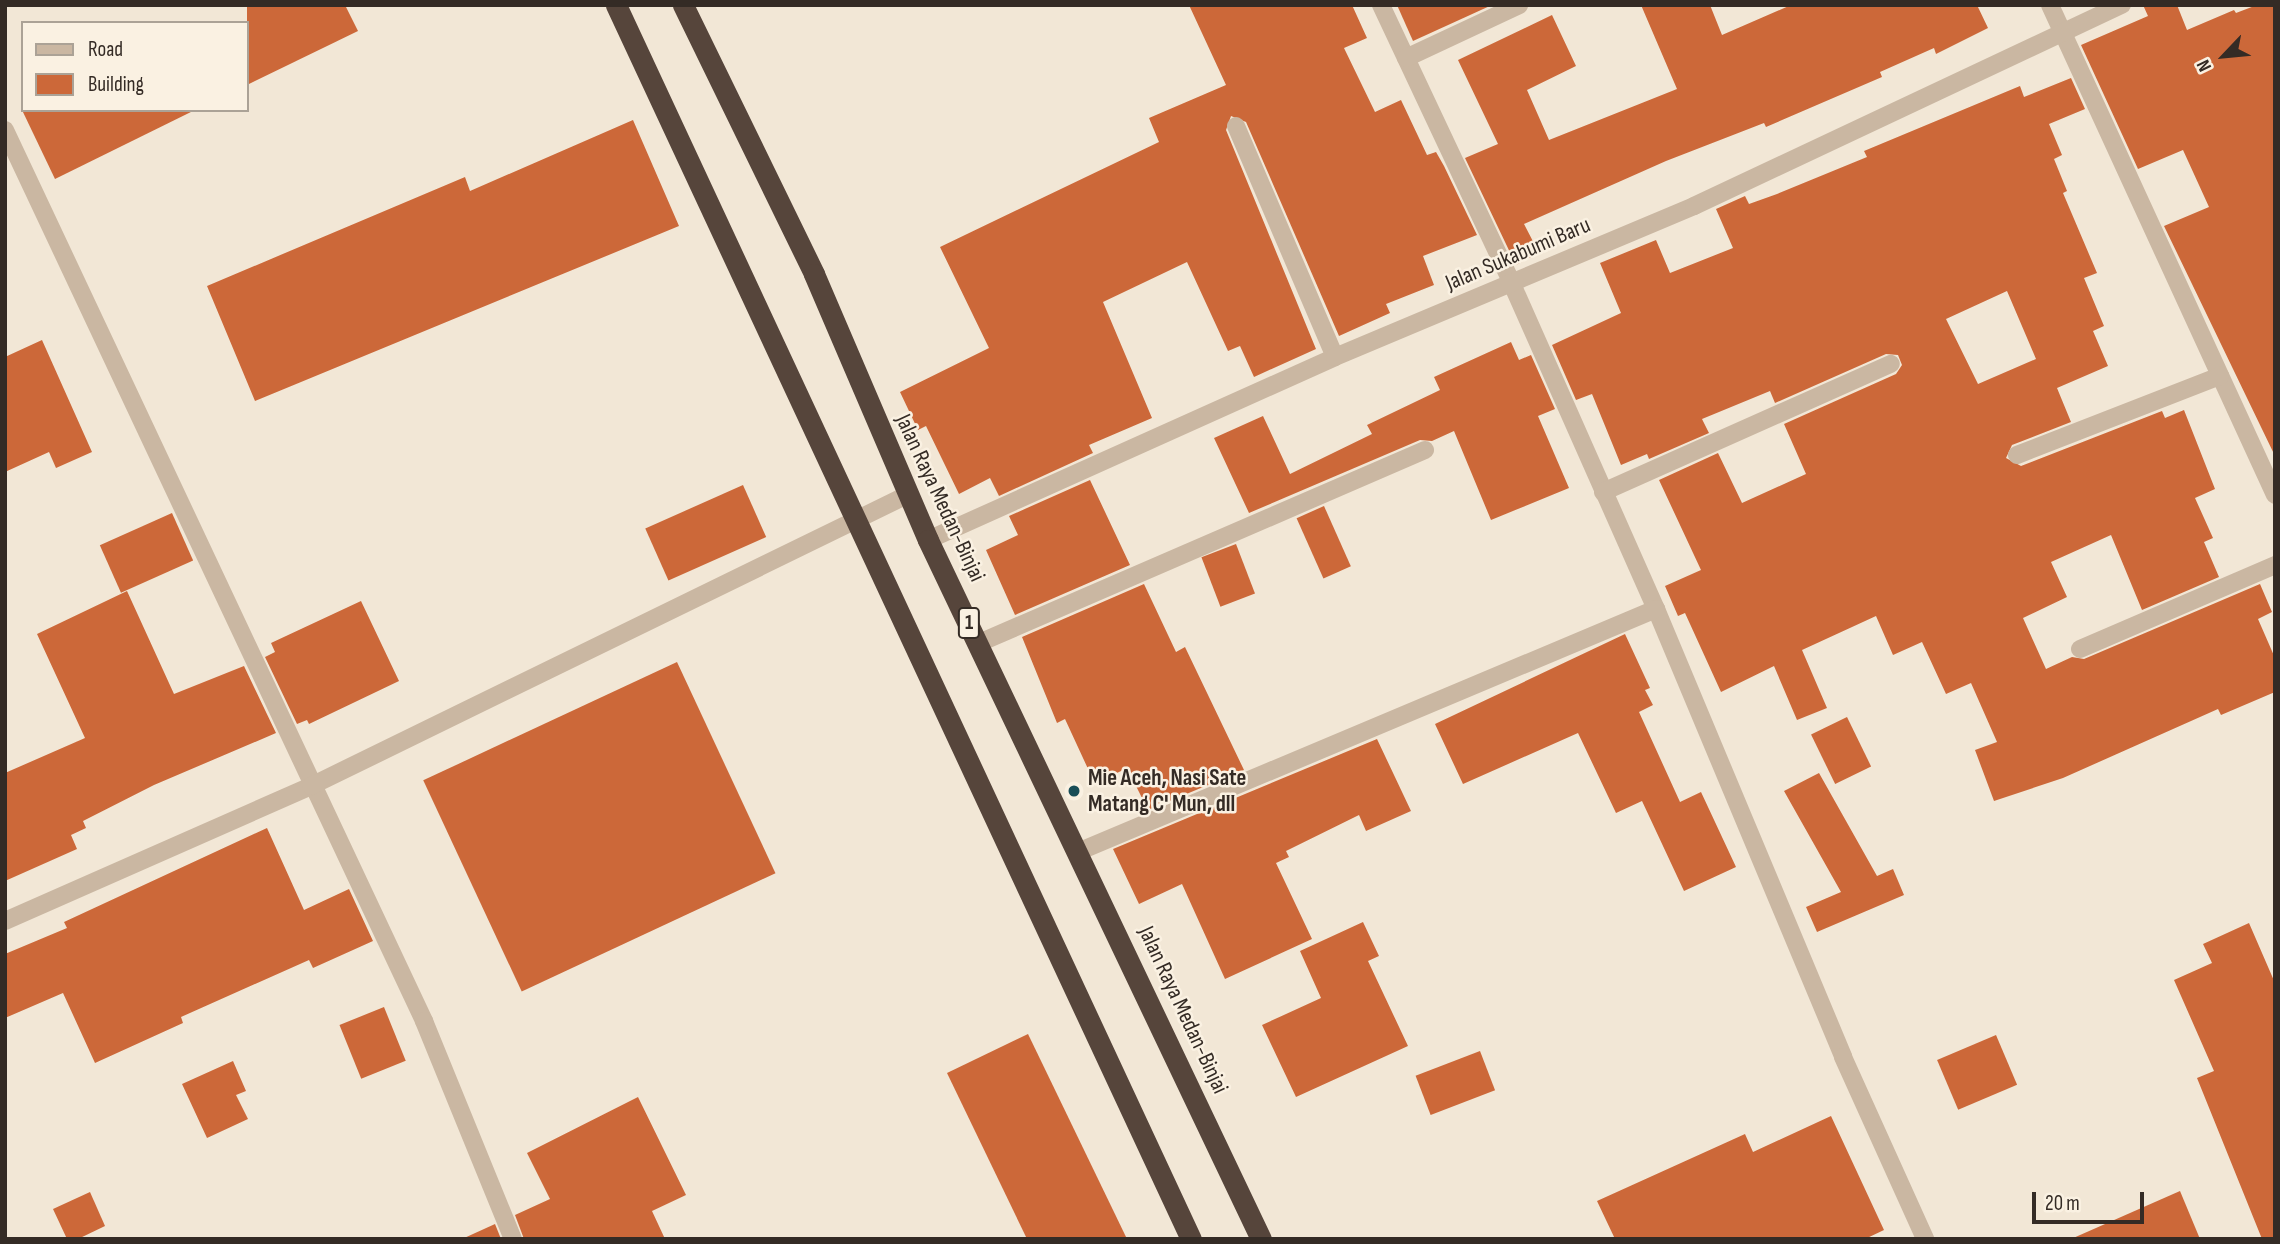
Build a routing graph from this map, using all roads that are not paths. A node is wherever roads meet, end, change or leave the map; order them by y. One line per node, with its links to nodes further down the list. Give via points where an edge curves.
1 (616, 5): 20 (highway)
2 (683, 5): 18 (highway, Jalan Raya Medan-Binjai / 1, via 814,274)
3 (1381, 5): 8 (street)
4 (1519, 5): 8 (street)
5 (2050, 5): 7 (street)
6 (2122, 5): 7 (street, Jalan Sukabumi Baru)
7 (2063, 33): 11 (street, Jalan Sukabumi Baru, via 1694,206); 14 (street)
8 (1406, 58): 11 (street)
9 (1237, 126): 12 (street)
10 (5, 130): 26 (street)
11 (1512, 284): 12 (street, Jalan Sukabumi Baru); 17 (street)
12 (1335, 357): 21 (street, Jalan Sukabumi Baru)
13 (1891, 364): 17 (street)
14 (2220, 376): 16 (street); 19 (street)
15 (1425, 450): 24 (street)
16 (2017, 455)
17 (1603, 492): 23 (street)
18 (907, 495): 20 (street); 21 (highway, Jalan Raya Medan-Binjai / 1)
19 (2275, 495)
20 (854, 518): 26 (street); 30 (highway)
21 (928, 540): 24 (highway, Jalan Raya Medan-Binjai / 1)
22 (2275, 565): 25 (street)
23 (1656, 609): 27 (street); 32 (street, via 1843,1057)
24 (979, 643): 27 (highway, Jalan Raya Medan-Binjai / 1)
25 (2080, 649)
26 (311, 786): 28 (street); 29 (street, via 424,1021)
27 (1080, 852): 31 (highway, Jalan Raya Medan-Binjai / 1)
28 (5, 921)
29 (513, 1239)
30 (1191, 1239)
31 (1261, 1239)
32 (1925, 1239)

